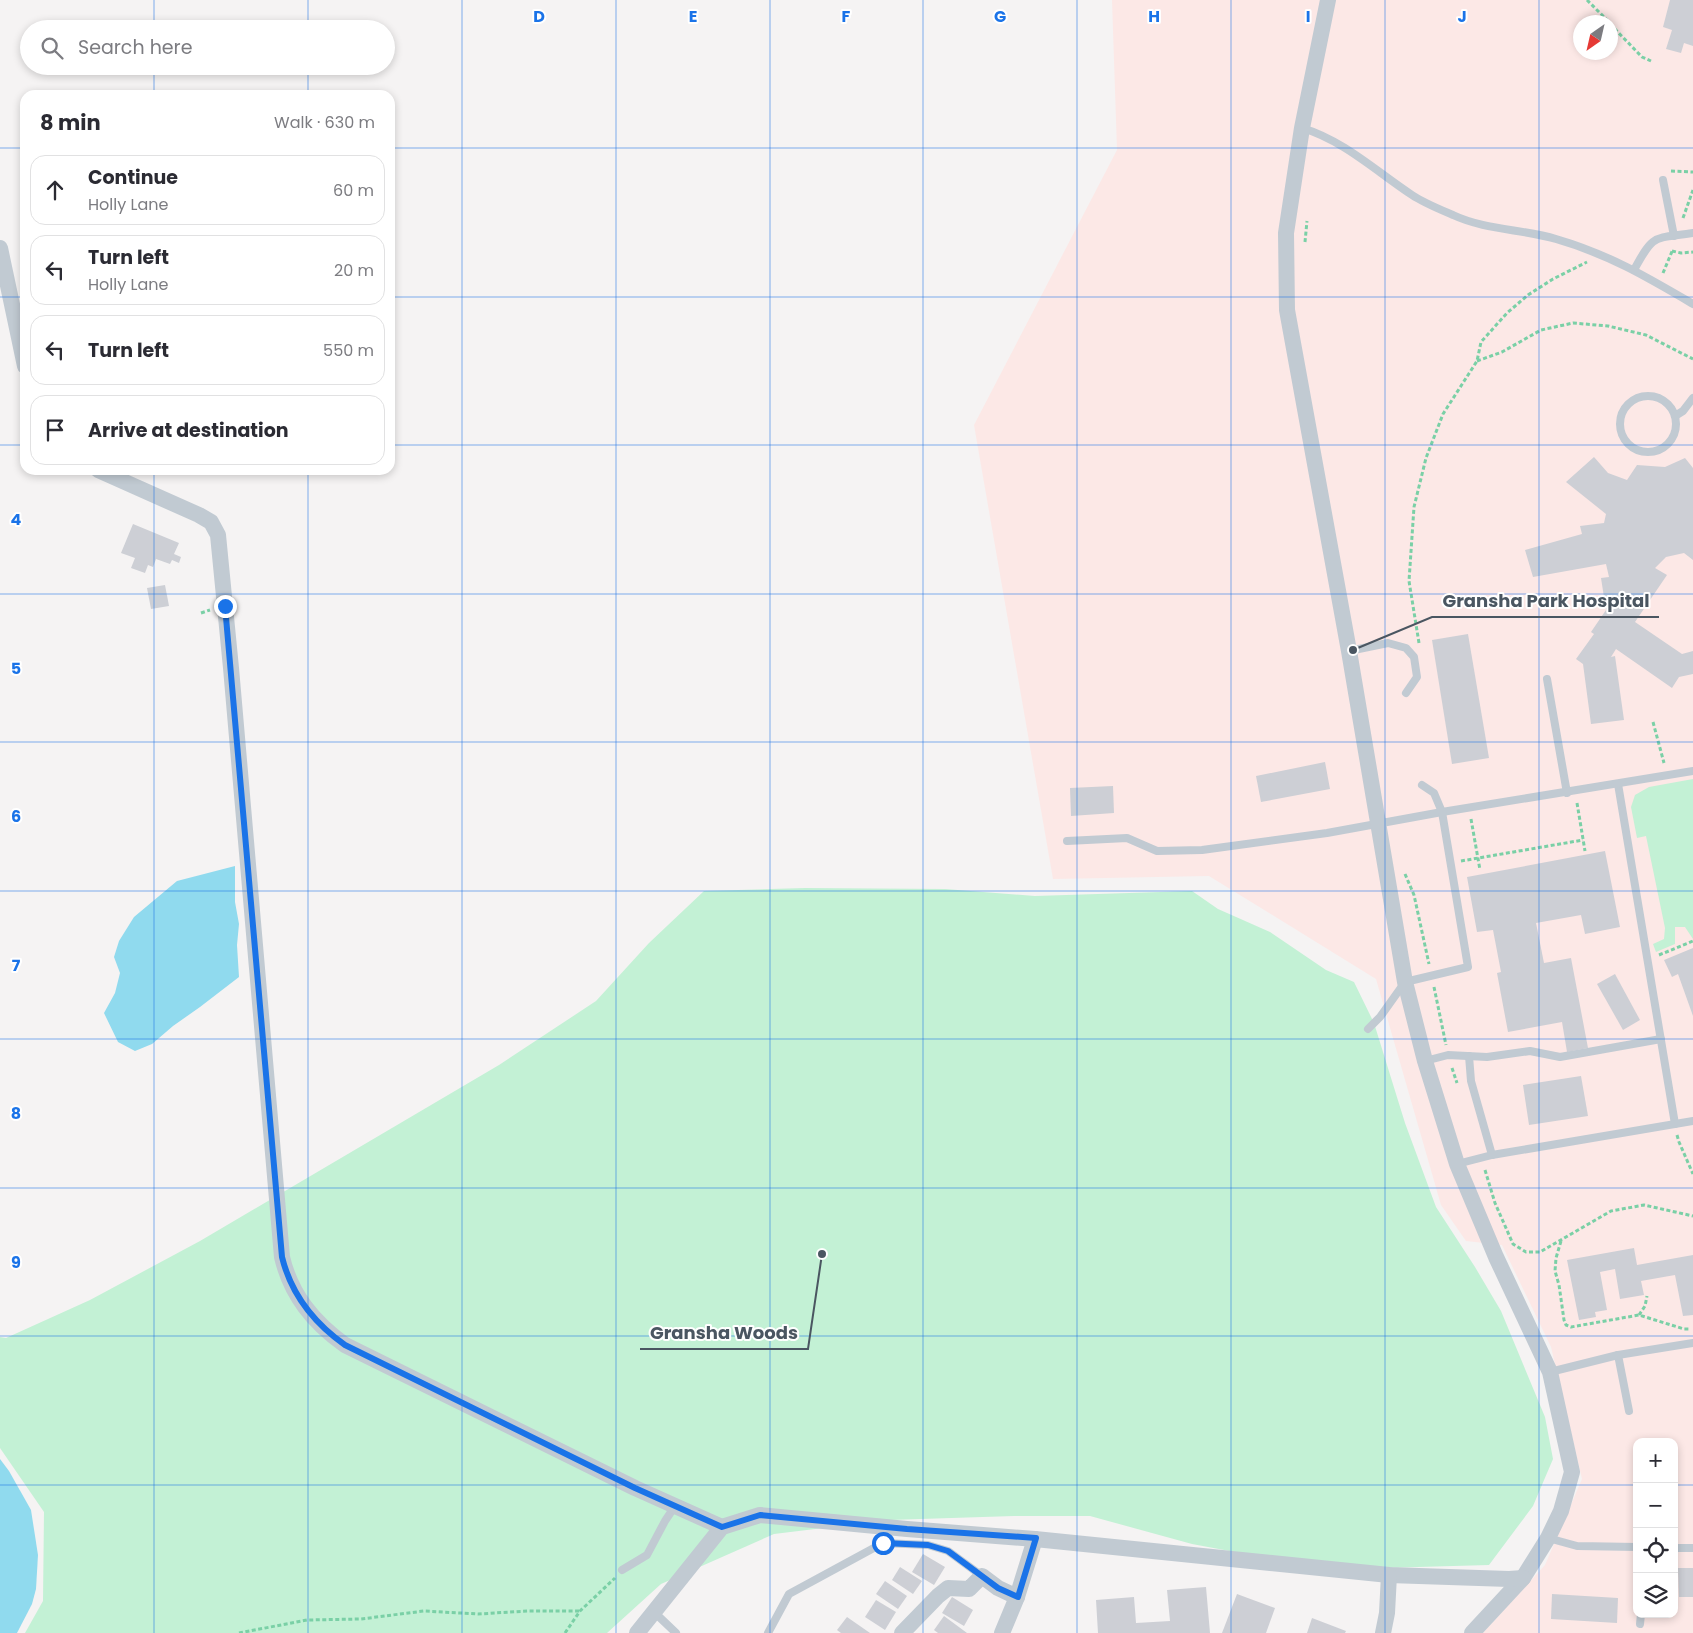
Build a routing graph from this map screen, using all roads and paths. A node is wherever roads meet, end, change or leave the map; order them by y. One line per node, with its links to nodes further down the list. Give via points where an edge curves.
1 (1328, 0): 6 (street)
2 (1587, 0): 3 (path)
3 (1602, 15)
4 (1618, 32): 5 (path, via 1642,57)
5 (1651, 61)
6 (1302, 128): 17 (lane, via 1342,146 1414,196 1455,216 1500,229 1554,238); 26 (street, via 1286,233 1287,310)
7 (1666, 171): 8 (path)
8 (1693, 172)
9 (1663, 180): 12 (lane)
10 (1308, 215): 13 (path)
11 (1693, 233): 12 (lane)
12 (1674, 236): 18 (lane, via 1662,236 1651,242)
13 (1305, 243)
14 (0, 248): 20 (street)
15 (1672, 252): 16 (path)
16 (1693, 252)
17 (1600, 253): 18 (lane); 22 (path, via 1528,295 1507,313 1481,342)
18 (1634, 270): 19 (lane)
19 (1693, 304)
20 (20, 342)
21 (1693, 359): 22 (path, via 1646,335 1608,326 1573,323 1540,330 1502,352)
22 (1477, 361): 27 (path, via 1443,414 1426,458 1414,507 1409,581 1419,648)
23 (1693, 398): 24 (lane)
24 (1675, 416): 24 (lane, via 1676,425 1670,442 1653,452 1635,449 1623,436 1620,427 1624,409 1630,402 1647,396 1664,401)
25 (109, 475): 72 (street, via 199,515 211,522 218,535 282,1257 293,1288 326,1332 345,1345)
26 (1349, 651): 27 (lane, via 1388,643 1406,648); 39 (street)
27 (1414, 657): 29 (lane, via 1417,677)
28 (1547, 679): 36 (lane)
29 (1406, 693)
30 (1653, 722): 32 (path)
31 (1693, 771): 32 (lane)
32 (1668, 776): 33 (lane)
33 (1618, 784): 35 (lane); 48 (lane)
34 (1422, 785): 38 (lane, via 1434,793)
35 (1576, 791): 36 (lane); 40 (path)
36 (1567, 793): 37 (lane)
37 (1469, 808): 38 (lane); 43 (path)
38 (1442, 812): 39 (lane); 44 (lane)
39 (1378, 824): 41 (lane, via 1202,850 1157,851 1127,838); 50 (street)
40 (1583, 840): 42 (path); 43 (path)
41 (1068, 841)
42 (1585, 851)
43 (1478, 858): 44 (path); 45 (path)
44 (1451, 863): 49 (lane, via 1468,967)
45 (1480, 870)
46 (1404, 872): 49 (path, via 1414,895)
47 (1693, 941): 48 (path)
48 (1647, 960): 52 (lane)
49 (1432, 975): 50 (lane); 53 (path)
50 (1405, 982): 51 (lane); 55 (street)
51 (1368, 1029)
52 (1661, 1039): 54 (lane, via 1560,1057 1530,1051); 58 (lane)
53 (1448, 1055): 54 (lane); 55 (lane); 56 (path)
54 (1469, 1056): 59 (lane, via 1471,1080)
55 (1425, 1061): 61 (street)
56 (1460, 1092)
57 (1693, 1121): 58 (lane)
58 (1675, 1124): 59 (lane); 62 (path, via 1678,1142)
59 (1492, 1155): 60 (lane)
60 (1481, 1157): 61 (lane); 64 (path, via 1495,1203 1513,1244 1526,1252 1540,1252)
61 (1458, 1164): 70 (street, via 1496,1257)
62 (1693, 1174)
63 (1693, 1216): 64 (path, via 1644,1205 1611,1211)
64 (1561, 1240): 66 (path, via 1555,1272 1566,1325 1571,1327)
65 (1647, 1296): 66 (path)
66 (1639, 1316): 67 (path)
67 (1693, 1329)
68 (1693, 1343): 69 (lane)
69 (1618, 1355): 70 (lane); 71 (lane)
70 (1550, 1372): 75 (street, via 1572,1472 1561,1511)
71 (1629, 1411)
72 (675, 1506): 73 (street); 79 (lane, via 648,1555)
73 (722, 1527): 74 (street, via 760,1515); 85 (street)
74 (1036, 1538): 80 (street); 83 (street)
75 (1548, 1538): 76 (lane, via 1577,1546); 82 (street)
76 (1633, 1547)
77 (1678, 1548): 78 (lane)
78 (1693, 1548)
79 (622, 1570): 84 (path)
80 (1389, 1575): 82 (street); 95 (street)
81 (982, 1576): 83 (street); 92 (lane, via 948,1551 928,1545 883,1543 789,1594); 93 (street, via 969,1589 948,1588)
82 (1523, 1578): 96 (street)
83 (1018, 1597): 94 (street)
84 (580, 1611): 88 (path, via 478,1614 424,1611 361,1619 307,1620); 89 (path)
85 (654, 1612): 90 (street); 91 (lane)
86 (1641, 1618): 87 (lane)
87 (1640, 1624)
88 (239, 1633)
89 (565, 1633)
90 (637, 1633)
91 (676, 1633)
92 (768, 1633)
93 (902, 1633)
94 (1002, 1633)
95 (1383, 1633)
96 (1472, 1633)

